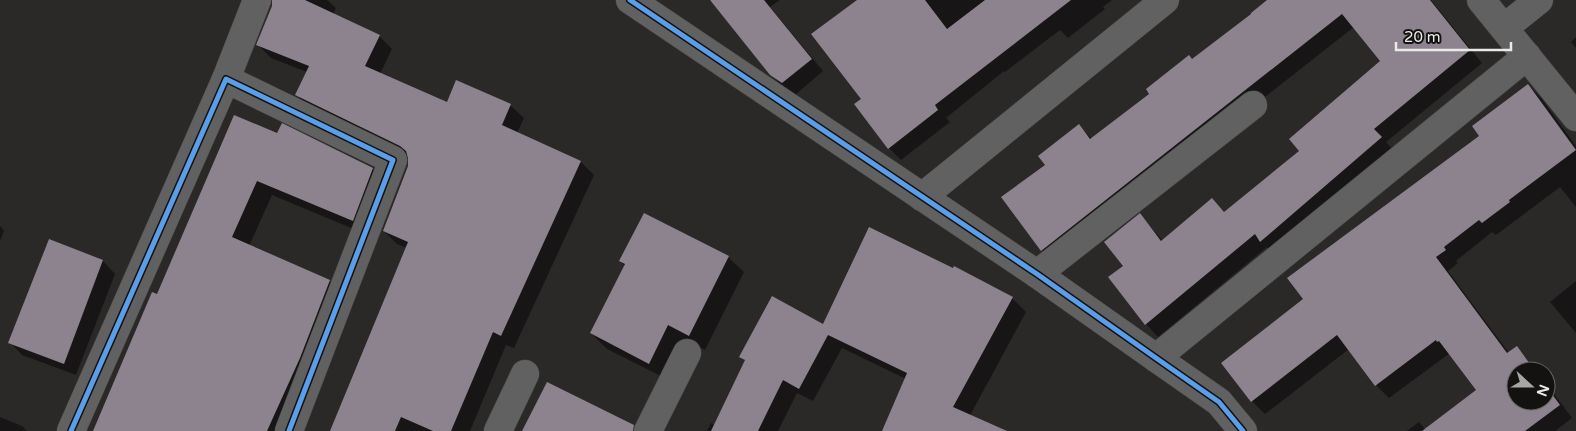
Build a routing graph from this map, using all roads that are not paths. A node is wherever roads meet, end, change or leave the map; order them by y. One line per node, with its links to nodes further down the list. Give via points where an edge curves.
1 (257, 0): 8 (street)
2 (630, 0): 11 (street)
3 (1165, 0): 11 (street)
4 (1482, 0): 6 (street)
5 (1539, 0): 6 (street)
6 (1504, 28): 7 (street)
7 (1527, 56): 10 (street); 14 (street)
8 (226, 79): 16 (street); 17 (street, via 393,160)
9 (1253, 105): 12 (street)
10 (1576, 117)
11 (922, 198): 12 (street)
12 (1037, 274): 14 (street)
13 (687, 353): 19 (street)
14 (1156, 358): 20 (street, via 1219,402)
15 (525, 374): 18 (street)
16 (71, 431)
17 (289, 431)
18 (498, 431)
19 (648, 431)
20 (1244, 431)

